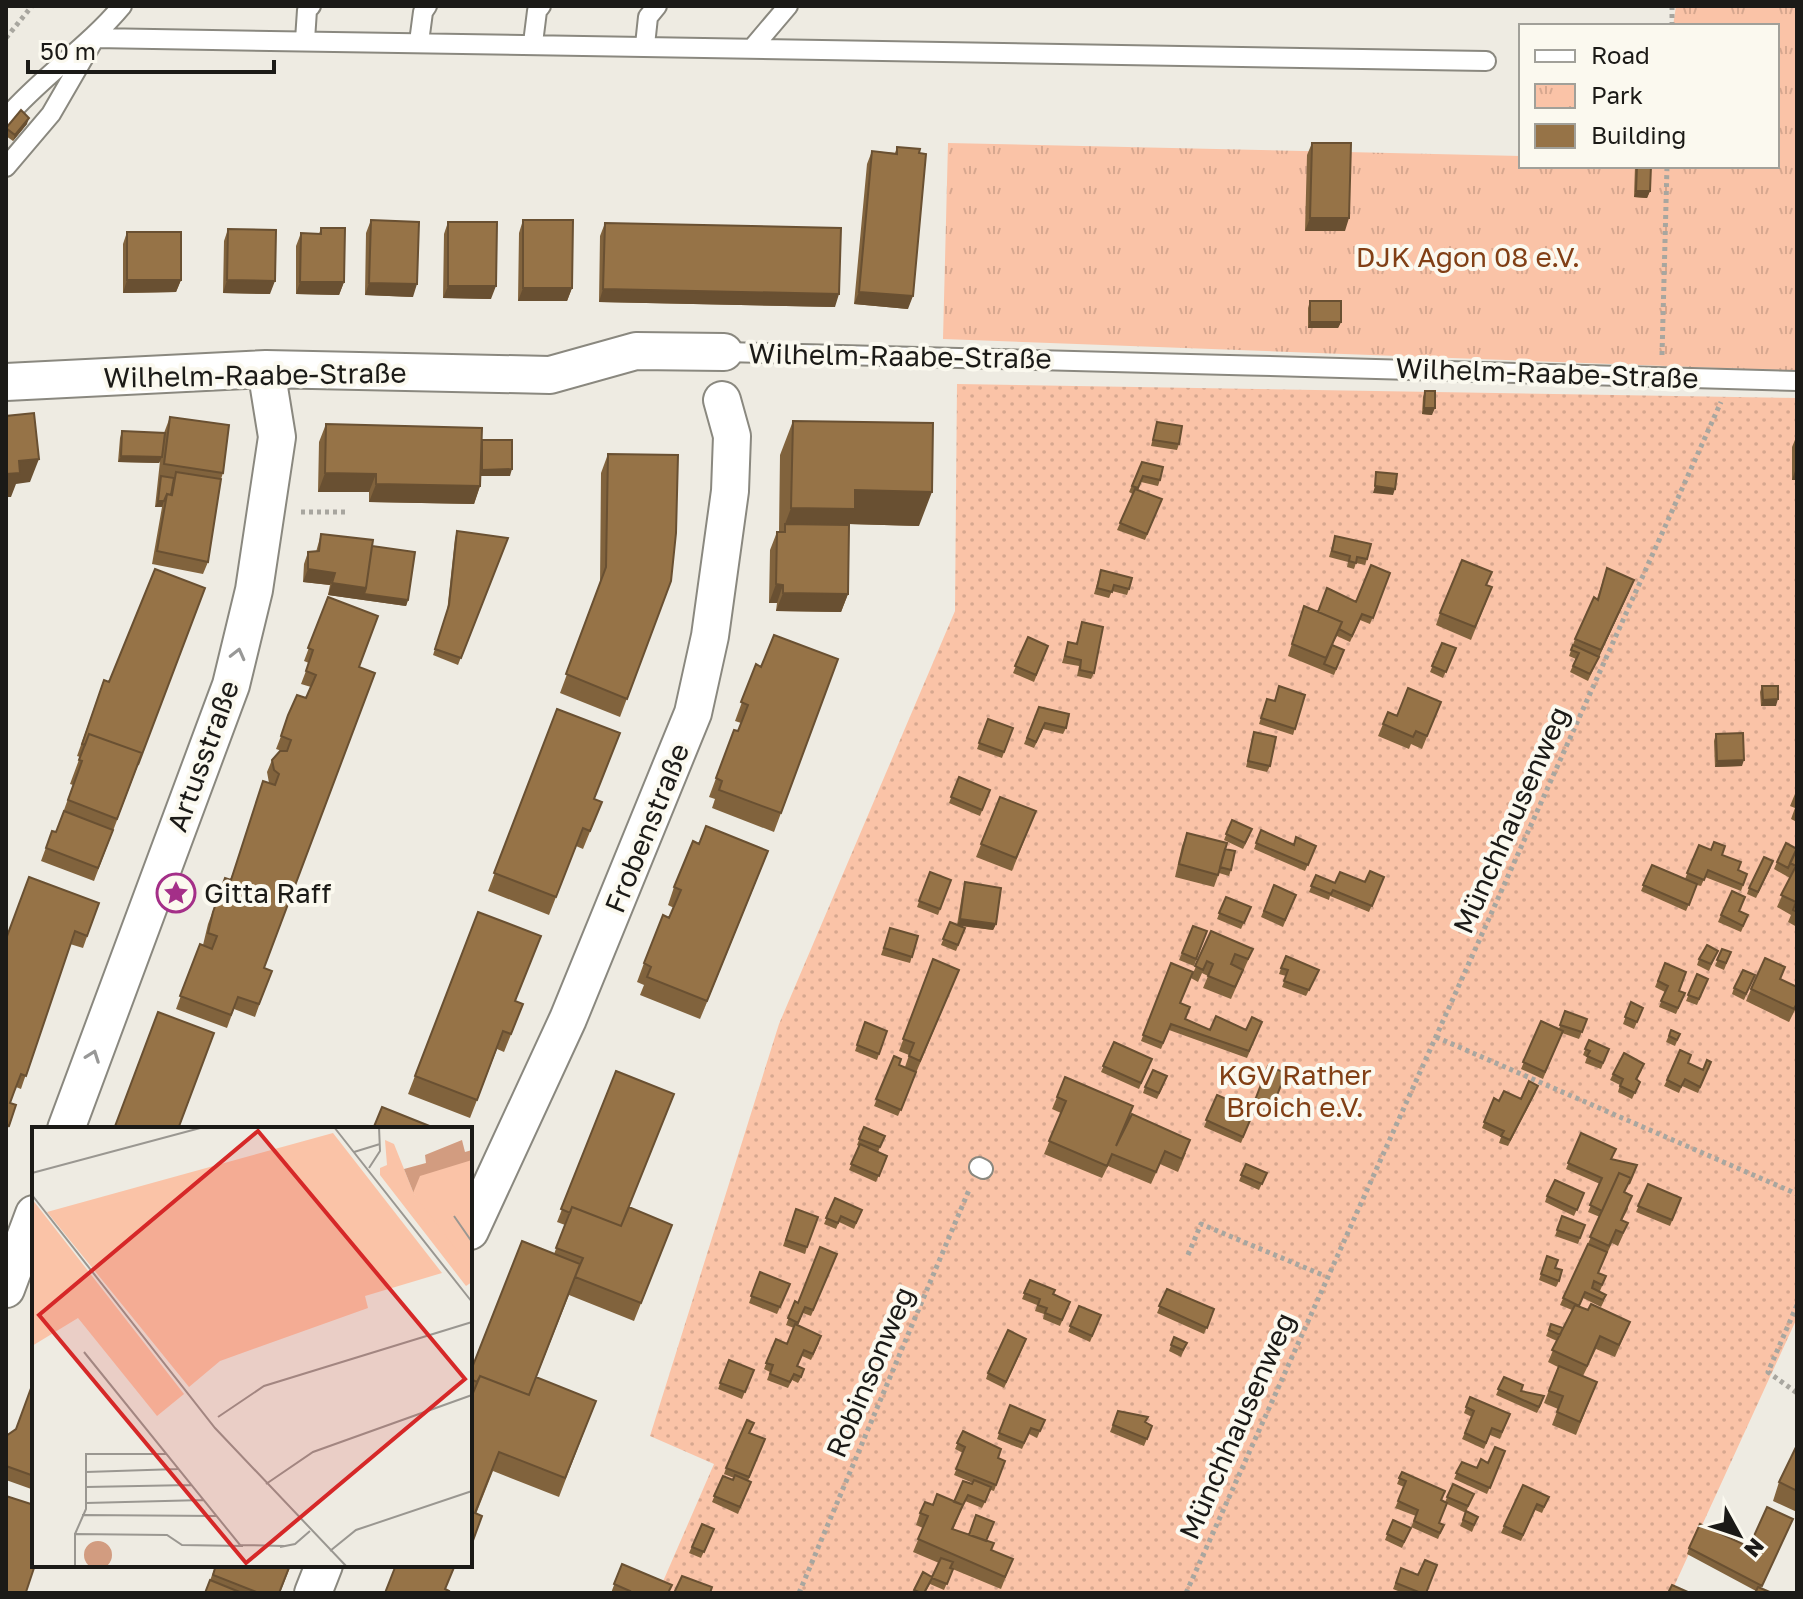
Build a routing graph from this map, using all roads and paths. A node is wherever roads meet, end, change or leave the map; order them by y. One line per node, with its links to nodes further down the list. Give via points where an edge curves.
1 (32, 6): 8 (path)
2 (122, 6): 9 (lane)
3 (311, 6): 10 (lane)
4 (427, 6): 11 (lane)
5 (541, 6): 12 (lane)
6 (657, 6): 13 (lane, via 648,17)
7 (788, 6): 14 (lane)
8 (6, 38)
9 (95, 38): 10 (lane); 16 (lane); 17 (lane, via 51,114)
10 (305, 40): 11 (lane)
11 (419, 42): 12 (lane)
12 (533, 43): 13 (lane)
13 (645, 45): 14 (lane)
14 (754, 46): 15 (lane)
15 (1486, 61)
16 (6, 118)
17 (6, 167)
18 (1667, 168): 21 (path)
19 (724, 352): 20 (street, Wilhelm-Raabe-Straße, via 636,351 550,375); 21 (lane, Wilhelm-Raabe-Straße)
20 (266, 369): 24 (street, Wilhelm-Raabe-Straße); 26 (street, Artusstraße, via 277,437)
21 (1661, 376): 22 (lane, Wilhelm-Raabe-Straße)
22 (1731, 379): 23 (lane, Wilhelm-Raabe-Straße); 28 (path, Münchhausenweg)
23 (1797, 381)
24 (6, 382)
25 (722, 400): 33 (street, Frobenstraße, via 732,436 730,491 710,636 693,713 568,1019)
26 (268, 511): 27 (path); 29 (street, Artusstraße, one-way to 26, via 231,685)
27 (348, 512)
28 (1436, 1037): 31 (path); 35 (path, Münchhausenweg)
29 (67, 1127)
30 (981, 1168): 41 (path, Robinsonweg)
31 (1797, 1194)
32 (32, 1219): 36 (street)
33 (472, 1227)
34 (1188, 1255): 35 (path, via 1201,1224)
35 (1325, 1276): 42 (path, Münchhausenweg)
36 (6, 1289)
37 (1797, 1305): 38 (path, via 1768,1372)
38 (1797, 1393)
39 (323, 1567): 40 (street)
40 (313, 1593)
41 (799, 1593)
42 (1186, 1593)

